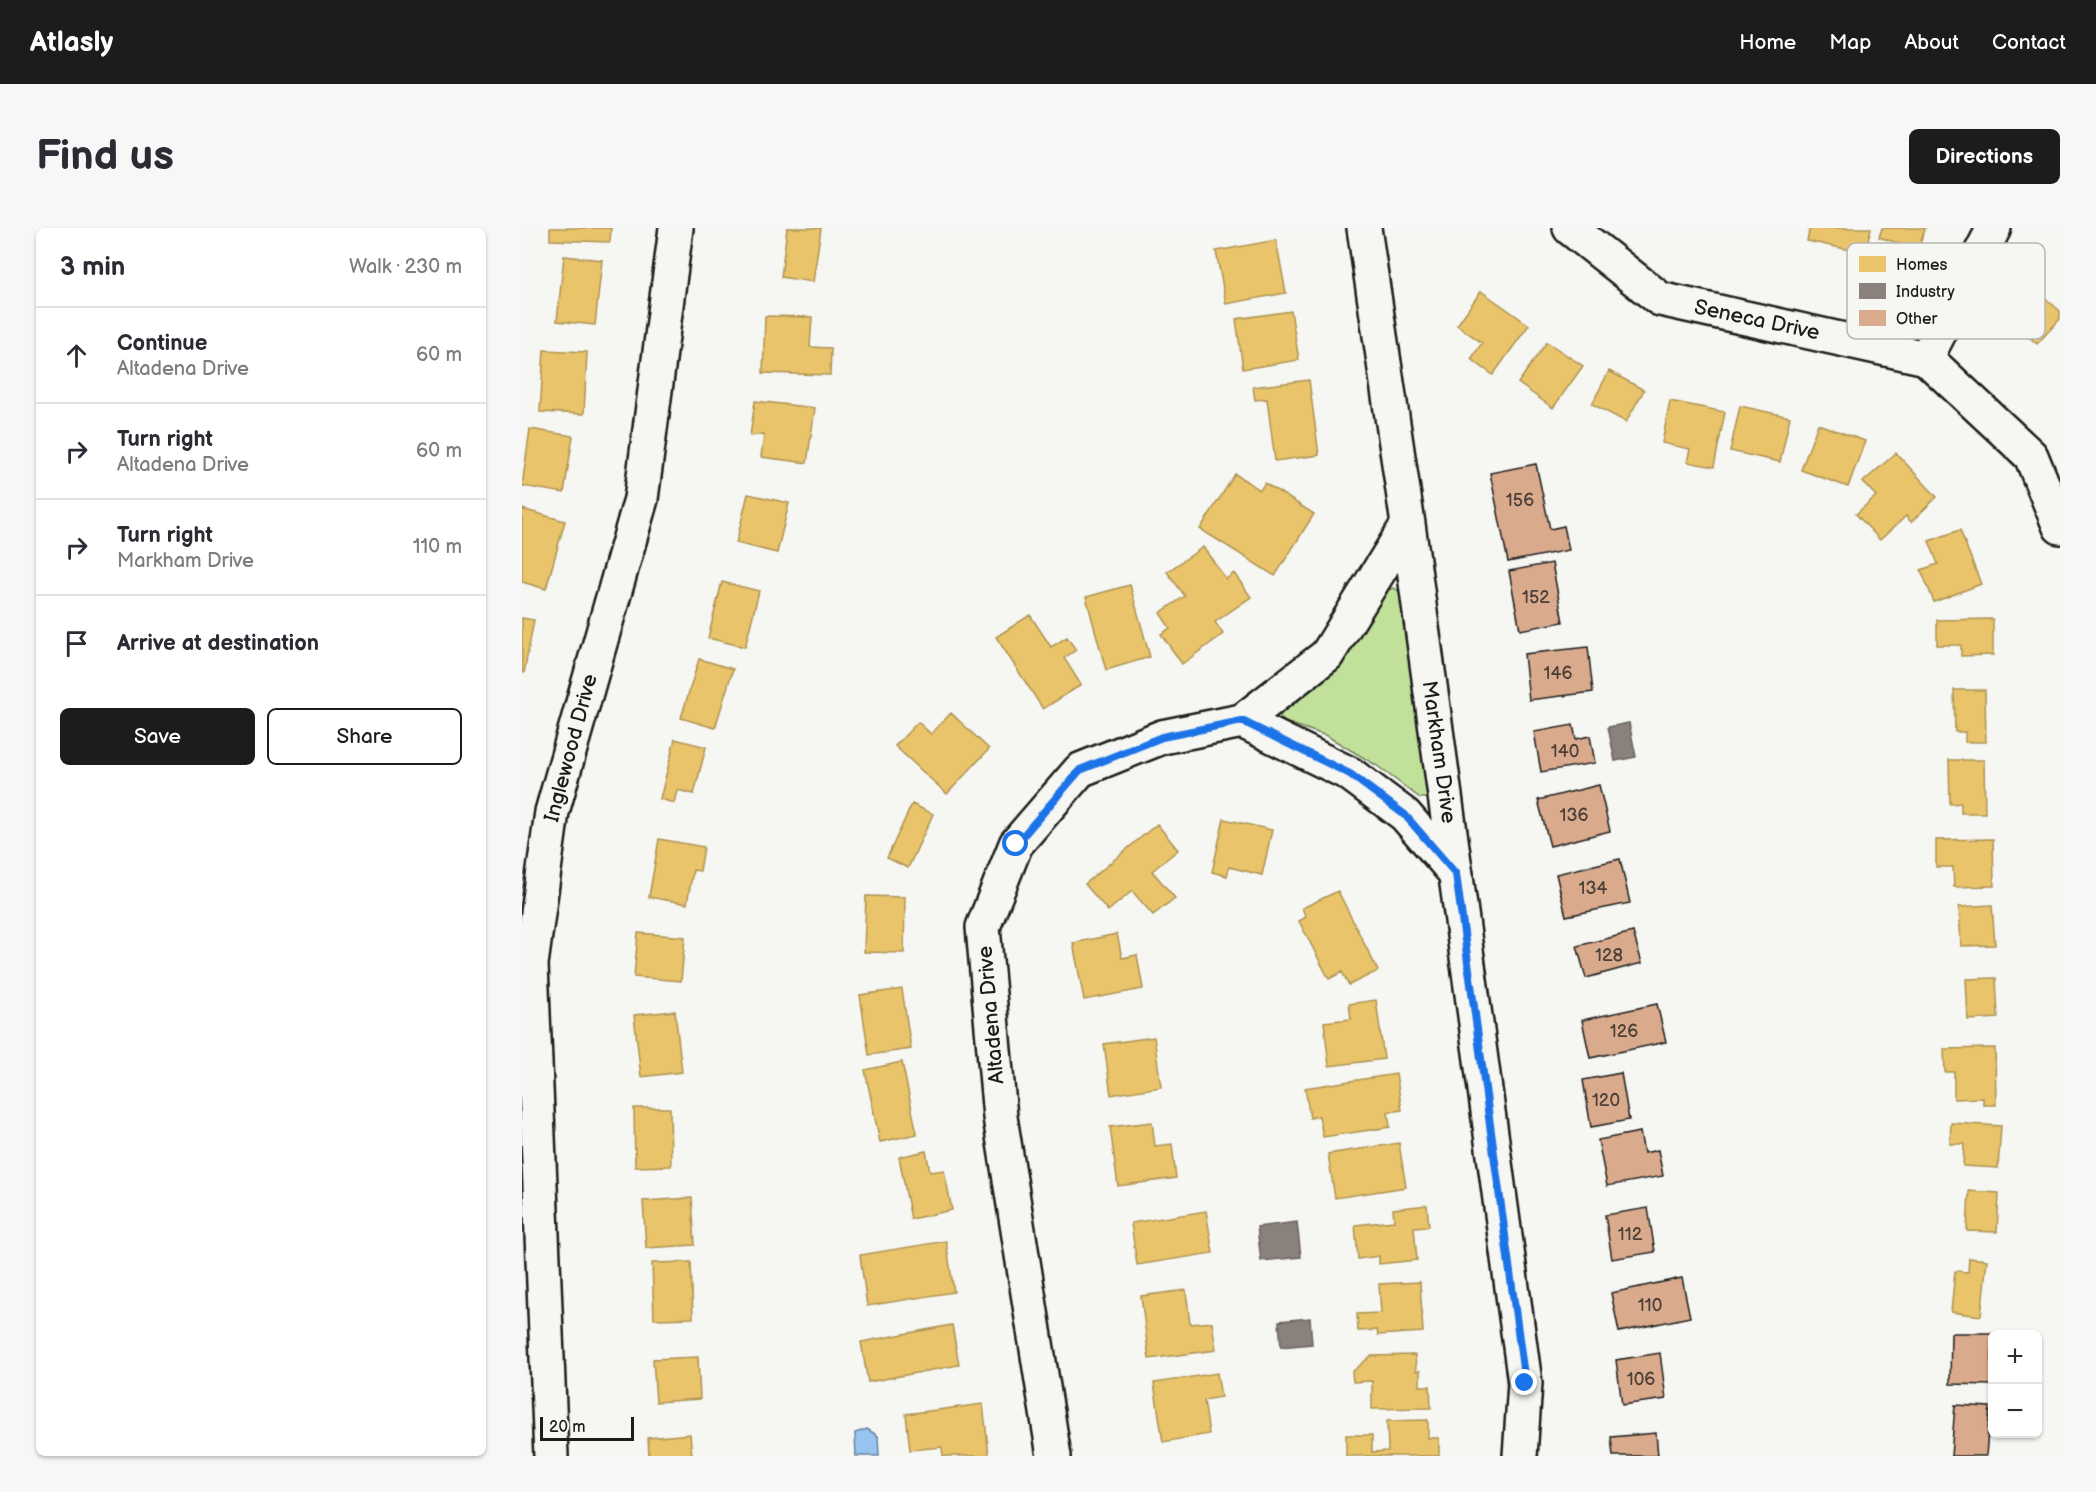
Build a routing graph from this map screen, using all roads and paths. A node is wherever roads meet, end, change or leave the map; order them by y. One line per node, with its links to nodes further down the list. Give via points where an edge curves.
1 (676, 228): 12 (street, Inglewood Drive, via 641,499 552,812 531,964)
2 (1364, 228): 8 (street, Markham Drive)
3 (1570, 228): 7 (street, Seneca Drive, via 1660,299)
4 (1994, 228): 5 (street)
5 (1986, 243)
6 (1935, 339): 7 (street)
7 (1926, 357): 9 (street, via 2031,456)
8 (1408, 524): 10 (street, Altadena Drive, via 1328,655); 11 (street, Markham Drive)
9 (2060, 527)
10 (1242, 721): 11 (street, via 1350,774 1405,815); 13 (street, Altadena Drive, via 1162,737 1080,770 1016,844 983,927 999,1117)
11 (1456, 874): 14 (street, Markham Drive, via 1525,1383)
12 (551, 1456)
13 (1054, 1456)
14 (1520, 1456)

